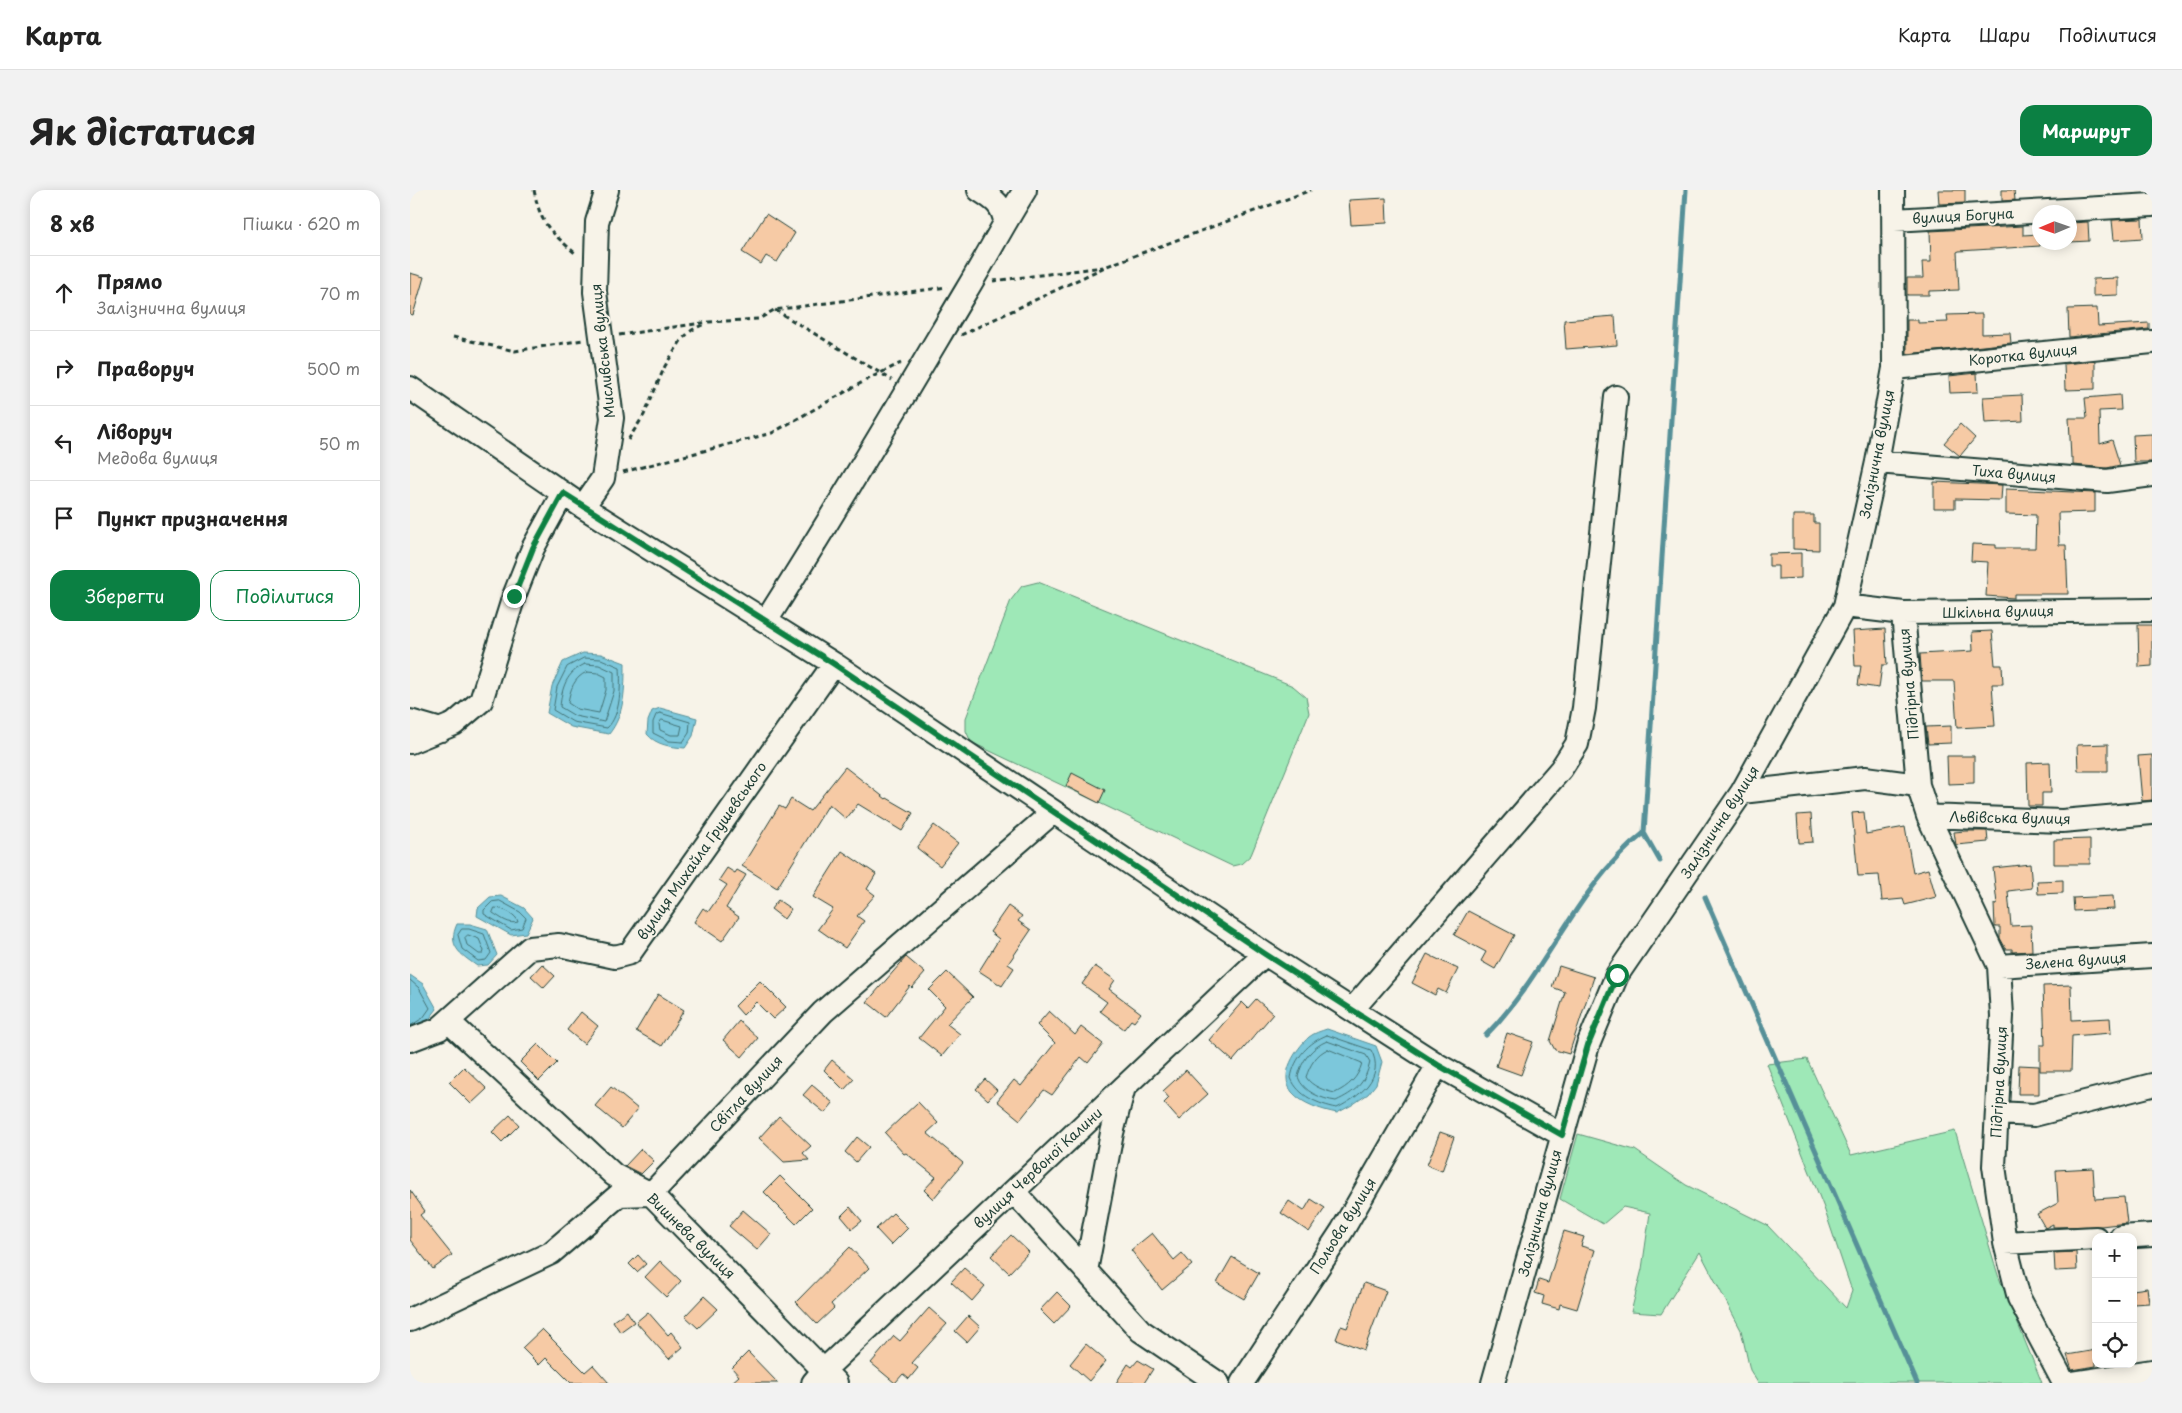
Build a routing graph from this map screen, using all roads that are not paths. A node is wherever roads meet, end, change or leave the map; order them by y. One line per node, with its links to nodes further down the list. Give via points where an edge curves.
1 (607, 190): 15 (street, Мисливська вулиця, via 597,222 595,292 612,418 603,478)
2 (979, 190): 7 (street, via 1003,210)
3 (1025, 190): 7 (street)
4 (1893, 190): 6 (street, Залізнична вулиця)
5 (2152, 205): 6 (street, вулиця Богуна)
6 (1894, 220): 9 (street, Залізнична вулиця)
7 (1005, 221): 19 (street, via 908,389)
8 (2152, 342): 9 (street, Коротка вулиця)
9 (1894, 368): 12 (street, Залізнична вулиця)
10 (410, 388): 14 (street)
11 (1616, 397): 32 (street, via 1584,708 1577,744 1561,769)
12 (1877, 462): 13 (street, Тиха вулиця, via 2107,481); 16 (street, Залізнична вулиця)
13 (2152, 475)
14 (563, 493): 15 (street); 22 (street, via 533,548 514,596 482,701 454,724)
15 (583, 507): 19 (street)
16 (1845, 606): 18 (street, Шкільна вулиця); 25 (street, Залізнична вулиця)
17 (2152, 610): 18 (street, Шкільна вулиця)
18 (1903, 613): 24 (street, Підгірна вулиця)
19 (766, 621): 20 (street)
20 (834, 664): 26 (street); 33 (street, вулиця Михайла Грушевського, via 630,953 615,957 559,945 530,948)
21 (410, 721): 22 (street)
22 (441, 730): 23 (street)
23 (410, 742)
24 (1918, 785): 25 (street, via 1865,778); 28 (street, Підгірна вулиця)
25 (1742, 792): 39 (street, Залізнична вулиця, via 1617,975 1588,1045)
26 (1052, 813): 29 (street); 41 (street, Світла вулиця, via 824,1012)
27 (2152, 813): 28 (street, Львівська вулиця, via 2062,821)
28 (1928, 816): 31 (street, Підгірна вулиця)
29 (1265, 954): 32 (street); 37 (street, вулиця Червоної Калини)
30 (2152, 956): 31 (street, Зелена вулиця)
31 (1999, 966): 38 (street, Підгірна вулиця, via 2002,1016)
32 (1352, 1010): 35 (street)
33 (448, 1021): 34 (street, вулиця Михайла Грушевського, via 439,1029); 41 (street, Вишнева вулиця, via 614,1175)
34 (410, 1040)
35 (1438, 1065): 39 (street); 51 (street, Польова вулиця, via 1342,1231)
36 (2152, 1085): 38 (street, via 2034,1115)
37 (1124, 1087): 40 (street, вулиця Червоної Калини); 46 (street)
38 (1998, 1113): 45 (street, Підгірна вулиця, via 1994,1166)
39 (1562, 1135): 52 (street, Залізнична вулиця)
40 (1014, 1192): 46 (street); 49 (street, вулиця Червоної Калини)
41 (651, 1194): 47 (street, via 619,1196 551,1253); 49 (street, Вишнева вулиця)
42 (2152, 1235): 43 (street)
43 (2137, 1236)
44 (2092, 1238): 45 (street)
45 (2005, 1243): 53 (street, Підгірна вулиця, via 2019,1298)
46 (1086, 1271): 50 (street, via 1141,1331)
47 (410, 1320)
48 (2152, 1371): 54 (street)
49 (825, 1379)
50 (1218, 1383)
51 (1242, 1383)
52 (1494, 1383)
53 (2064, 1383)
54 (2072, 1383)

